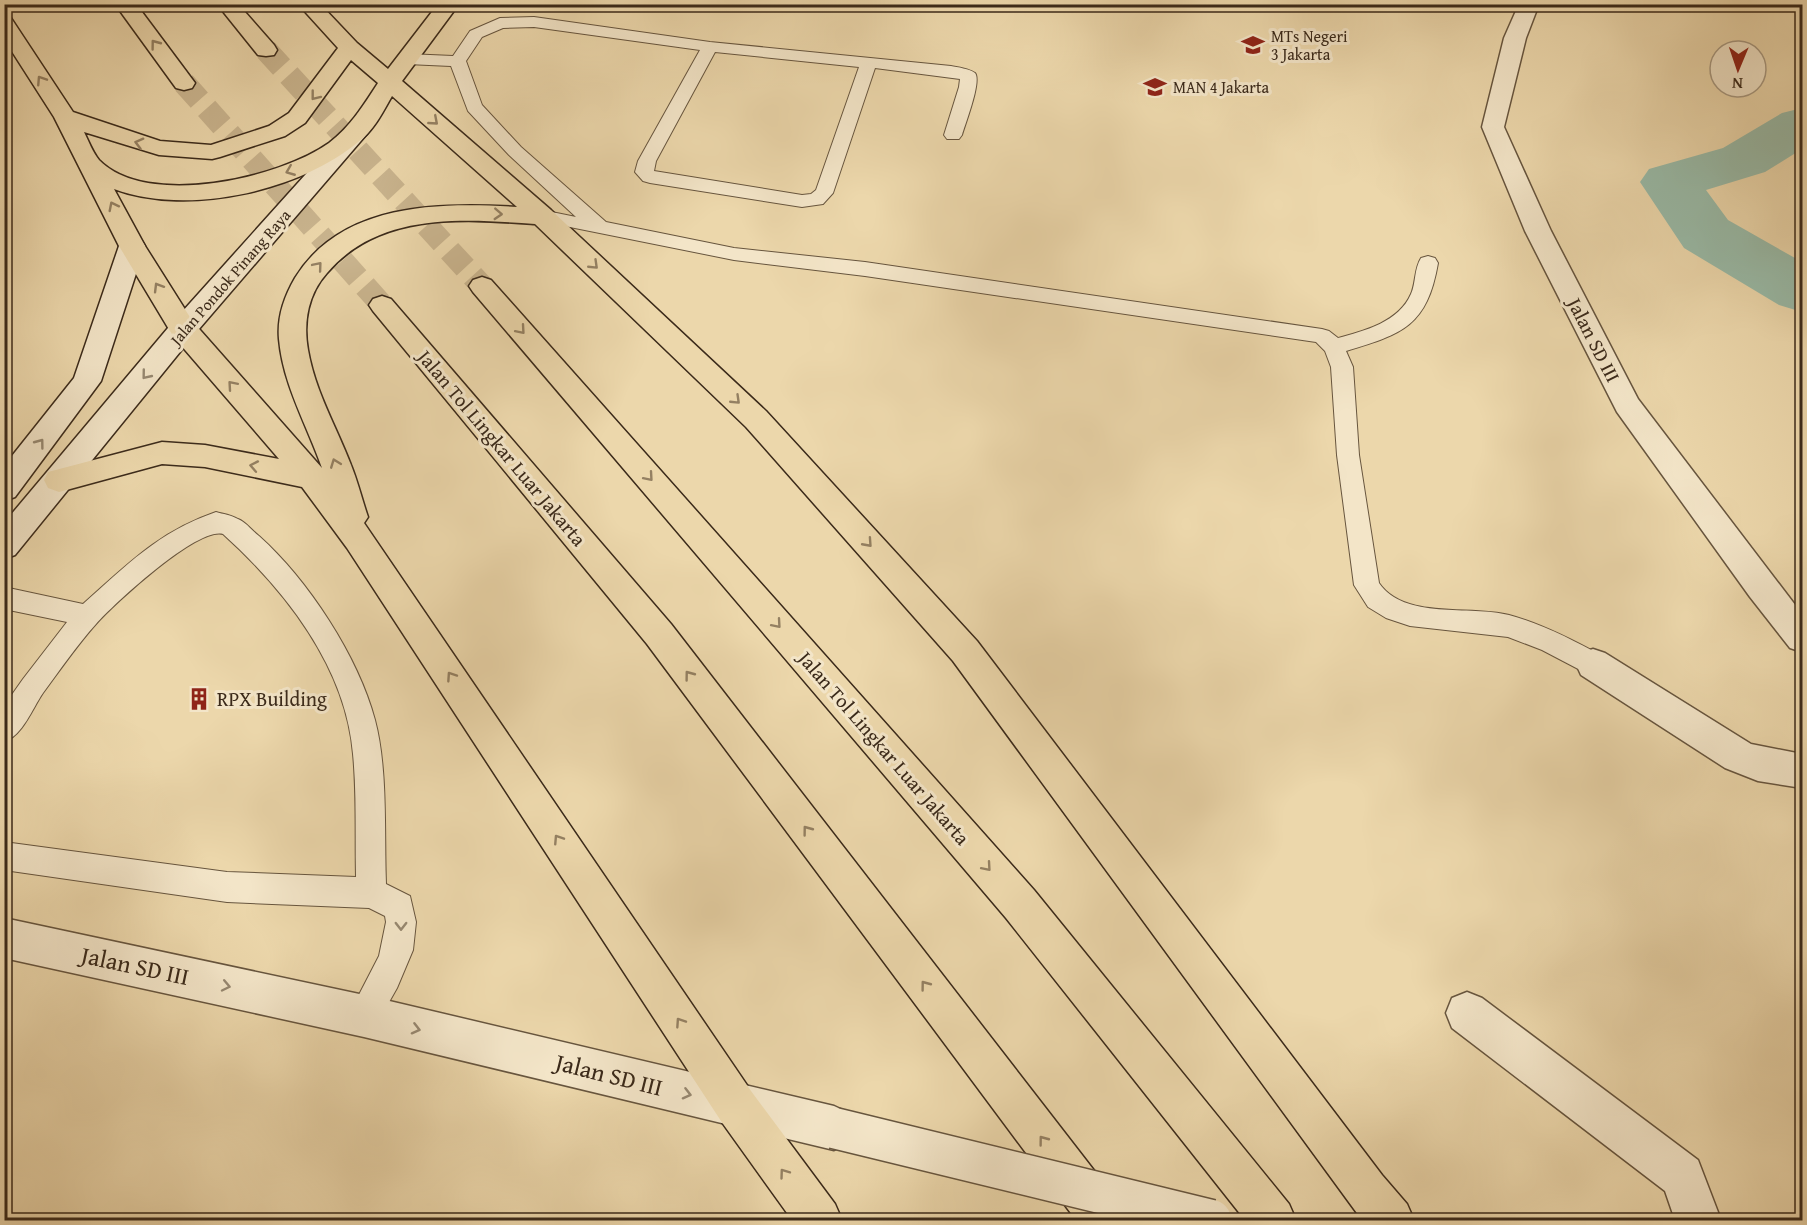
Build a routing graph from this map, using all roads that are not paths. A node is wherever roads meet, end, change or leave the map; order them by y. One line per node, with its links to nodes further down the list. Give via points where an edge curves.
1 (125, 4): 13 (highway, one-way to 1)
2 (227, 4): 9 (highway)
3 (308, 4): 8 (highway)
4 (449, 4): 12 (highway, Jalan Pondok Pinang Raya)
5 (1529, 4): 33 (street, Jalan SD III, via 1515,38 1494,118 1498,141 1538,231 1627,405)
6 (4, 22): 14 (highway, one-way to 6)
7 (710, 47): 10 (lane, via 534,22 501,23 476,34); 11 (lane); 11 (lane, via 644,172 650,177 802,201 816,200 825,193)
8 (349, 48): 12 (highway); 14 (highway, one-way to 14, via 297,118 277,131 212,152 159,148)
9 (266, 50)
10 (458, 61): 12 (lane); 19 (lane, via 474,107 515,152)
11 (869, 62): 16 (lane, via 968,76)
12 (399, 71): 15 (highway, Jalan Pondok Pinang Raya); 18 (highway, one-way to 18)
13 (184, 83)
14 (65, 117): 17 (highway)
15 (358, 130): 17 (highway, one-way to 17, via 326,153 274,177 202,192 136,188 111,179); 24 (street, Jalan Pondok Pinang Raya)
16 (953, 135)
17 (93, 166): 20 (highway, one-way to 17)
18 (542, 216): 19 (lane); 29 (highway, one-way to 18, via 294,350 292,317 299,292 333,249 356,234 389,222 416,215); 47 (highway, one-way to 47, via 756,419 965,651)
19 (600, 228): 25 (lane, via 734,254 865,269 1322,336)
20 (132, 246): 24 (highway, one-way to 20); 28 (street, one-way to 20, via 87,381)
21 (1428, 263): 25 (lane, via 1421,295 1408,315 1383,332)
22 (482, 286): 46 (highway, Jalan Tol Lingkar Luar Jakarta, one-way to 46, via 1020,904)
23 (382, 305): 44 (highway, Jalan Tol Lingkar Luar Jakarta, one-way to 23, via 659,634)
24 (183, 329): 26 (highway, one-way to 24); 27 (street, Jalan Pondok Pinang Raya, one-way to 27)
25 (1334, 347): 34 (lane, via 1342,368 1348,455 1367,585 1379,602 1399,612 1506,625 1540,636)
26 (312, 477): 27 (highway, one-way to 27, via 205,456 162,453); 29 (highway)
27 (59, 480): 30 (street, Jalan Pondok Pinang Raya)
28 (4, 489)
29 (358, 539): 42 (highway, one-way to 29)
30 (4, 546)
31 (4, 598): 32 (lane)
32 (87, 616): 35 (lane); 38 (lane, via 162,549 207,525 231,525 264,556 323,633 361,719 367,753)
33 (1803, 638)
34 (1593, 664): 36 (street, via 1738,756 1758,764)
35 (4, 730)
36 (1803, 771)
37 (4, 856): 38 (lane, via 226,887)
38 (371, 893): 41 (lane, one-way to 41, via 399,907 403,924 400,943)
39 (4, 938): 41 (street, Jalan SD III, one-way to 41)
40 (1467, 1013): 48 (street, via 1682,1176)
41 (364, 1016): 42 (street, Jalan SD III, one-way to 42)
42 (736, 1106): 43 (highway, one-way to 42); 45 (street, Jalan SD III, bridge)
43 (819, 1221)
44 (1104, 1221)
45 (1212, 1221)
46 (1273, 1221)
47 (1391, 1221)
48 (1698, 1221)

